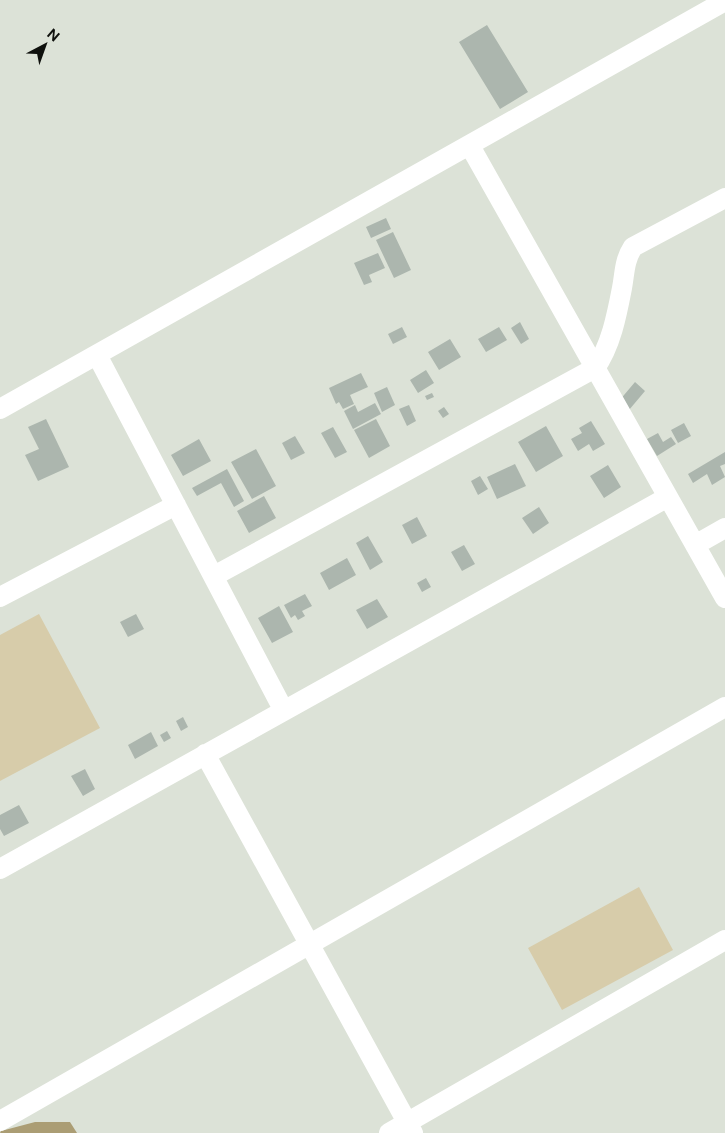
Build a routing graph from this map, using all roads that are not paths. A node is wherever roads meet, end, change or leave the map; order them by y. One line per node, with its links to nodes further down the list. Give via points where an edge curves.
1 (725, 1): 2 (street)
2 (470, 146): 4 (street); 5 (street)
3 (725, 198): 5 (street, via 633,248 626,258 617,314 601,360)
4 (97, 355): 6 (street); 8 (street)
5 (595, 368): 7 (street); 11 (street)
6 (0, 409)
7 (668, 497): 10 (street); 15 (street)
8 (176, 505): 11 (street); 12 (street)
9 (725, 528): 10 (street)
10 (695, 545): 13 (street)
11 (214, 576): 15 (street)
12 (1, 594)
13 (725, 598)
14 (725, 707): 19 (street)
15 (284, 711): 16 (street)
16 (206, 754): 17 (street); 19 (street)
17 (0, 869)
18 (725, 940): 21 (street)
19 (310, 944): 20 (street); 21 (street)
20 (0, 1121)
21 (410, 1128): 22 (street)
22 (389, 1133)

